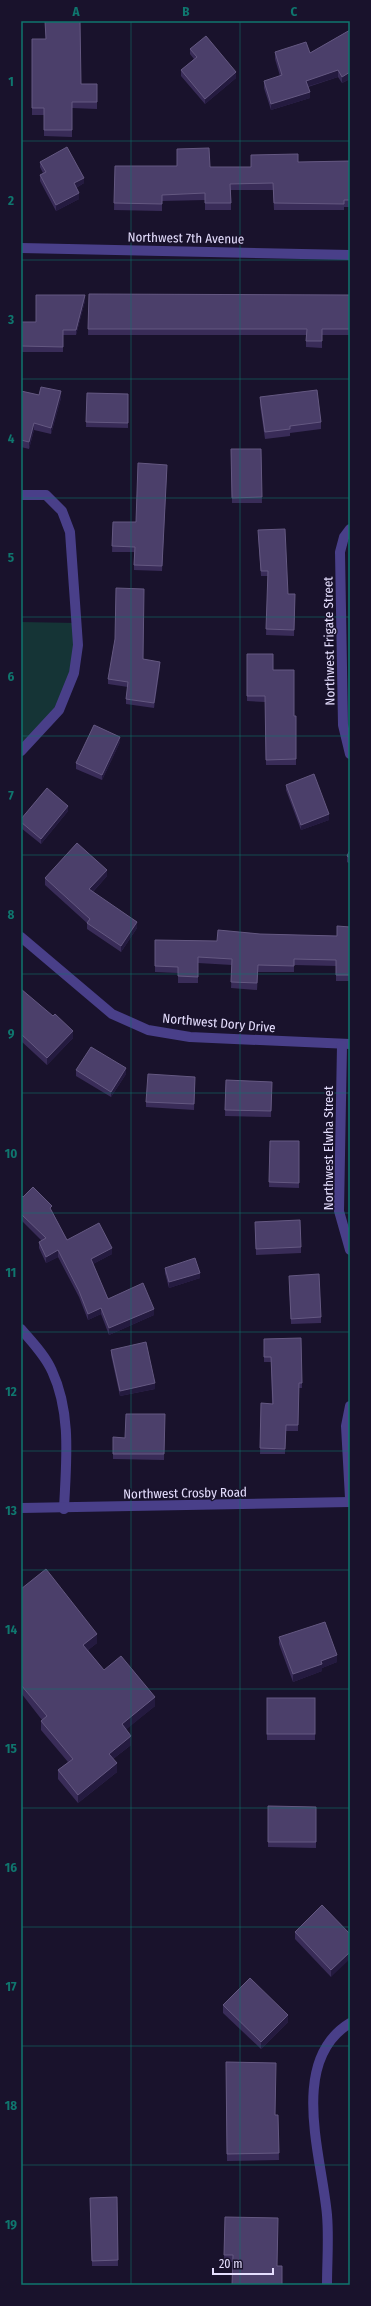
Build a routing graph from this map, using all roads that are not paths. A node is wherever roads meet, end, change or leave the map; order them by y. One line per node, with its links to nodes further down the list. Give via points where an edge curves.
1 (21, 248): 2 (street, Northwest 7th Avenue)
2 (350, 255)
3 (21, 495): 5 (street, via 46,495 62,511 70,532 78,645 74,673 59,710)
4 (350, 529): 6 (street, Northwest Frigate Street, via 344,537 340,552 343,724)
5 (21, 751)
6 (350, 754)
7 (21, 937): 8 (street, Northwest Dory Drive, via 112,1014 148,1030 190,1037)
8 (346, 1044): 9 (street, Northwest Elwha Street, via 339,1211)
9 (350, 1250)
10 (21, 1329): 15 (street, via 52,1370 62,1398 67,1425)
11 (350, 1406): 12 (street, via 346,1426)
12 (350, 1498)
13 (350, 1502): 15 (street, Northwest Crosby Road)
14 (21, 1508): 15 (street, Northwest Crosby Road)
15 (64, 1509)
16 (350, 2023): 17 (street, via 337,2030 325,2049 314,2079 313,2116 327,2216)
17 (327, 2285)

